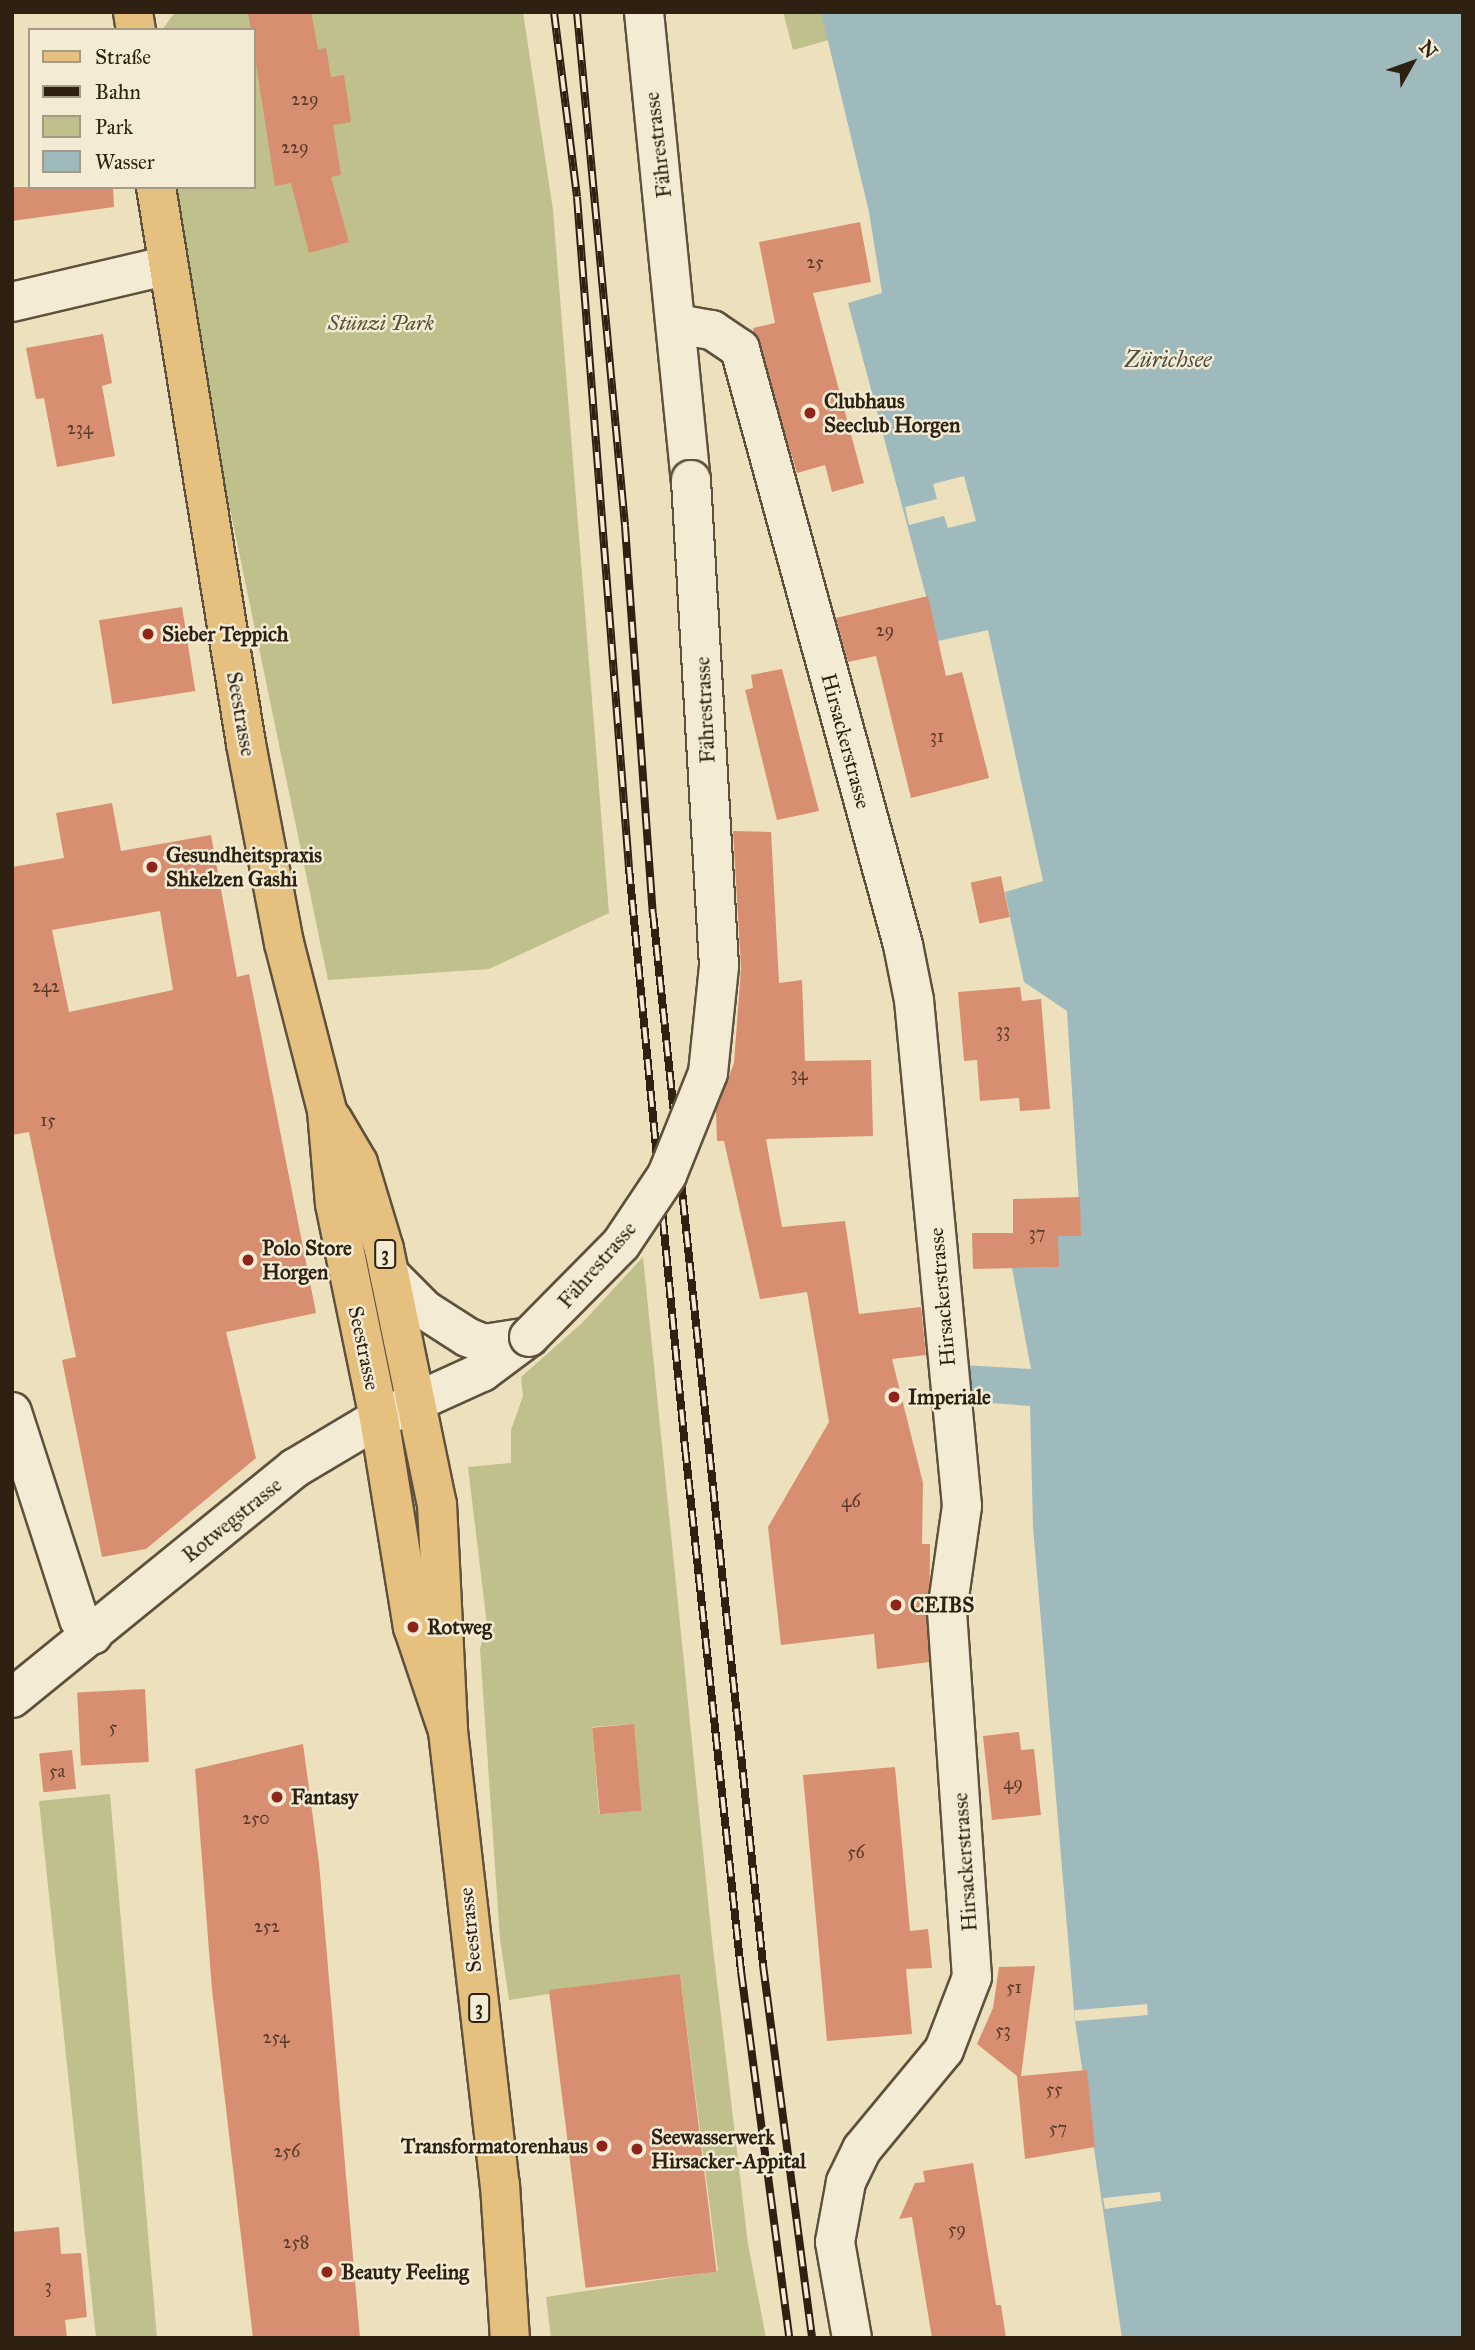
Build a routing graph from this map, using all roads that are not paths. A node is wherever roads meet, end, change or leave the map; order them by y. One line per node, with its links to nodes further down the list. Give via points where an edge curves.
1 (640, 17): 5 (street, Fährestrasse)
2 (156, 189): 3 (main road, Seestrasse / 3)
3 (166, 266): 4 (street); 6 (main road, Seestrasse / 3, via 284,943)
4 (12, 302)
5 (677, 324): 8 (street, Fährestrasse, bridge, via 691,480 719,966 708,1073 667,1175 621,1244); 16 (street, Hirsackerstrasse, via 729,338 744,361 902,945 914,1000 962,1506 947,1611 972,1977 944,2050 862,2149 846,2182 835,2242)
6 (327, 1111): 7 (main road, Seestrasse / 3, via 358,1163); 11 (main road, Seestrasse / 3, via 335,1204)
7 (390, 1275): 8 (street, via 425,1310 467,1338 485,1344); 9 (main road, Seestrasse / 3)
8 (529, 1337): 9 (street, Fährestrasse, via 482,1372)
9 (419, 1405): 11 (street, Seestrasse); 14 (main road, Seestrasse / 3, via 439,1518)
10 (12, 1412): 12 (street, via 79,1619)
11 (379, 1418): 12 (street, Rotwegstrasse, via 295,1468); 14 (main road, Seestrasse / 3, via 413,1627)
12 (93, 1635): 13 (street, Rotwegstrasse)
13 (12, 1698)
14 (447, 1731): 15 (main road, Seestrasse / 3, via 500,2185)
15 (510, 2338)
16 (852, 2338)

